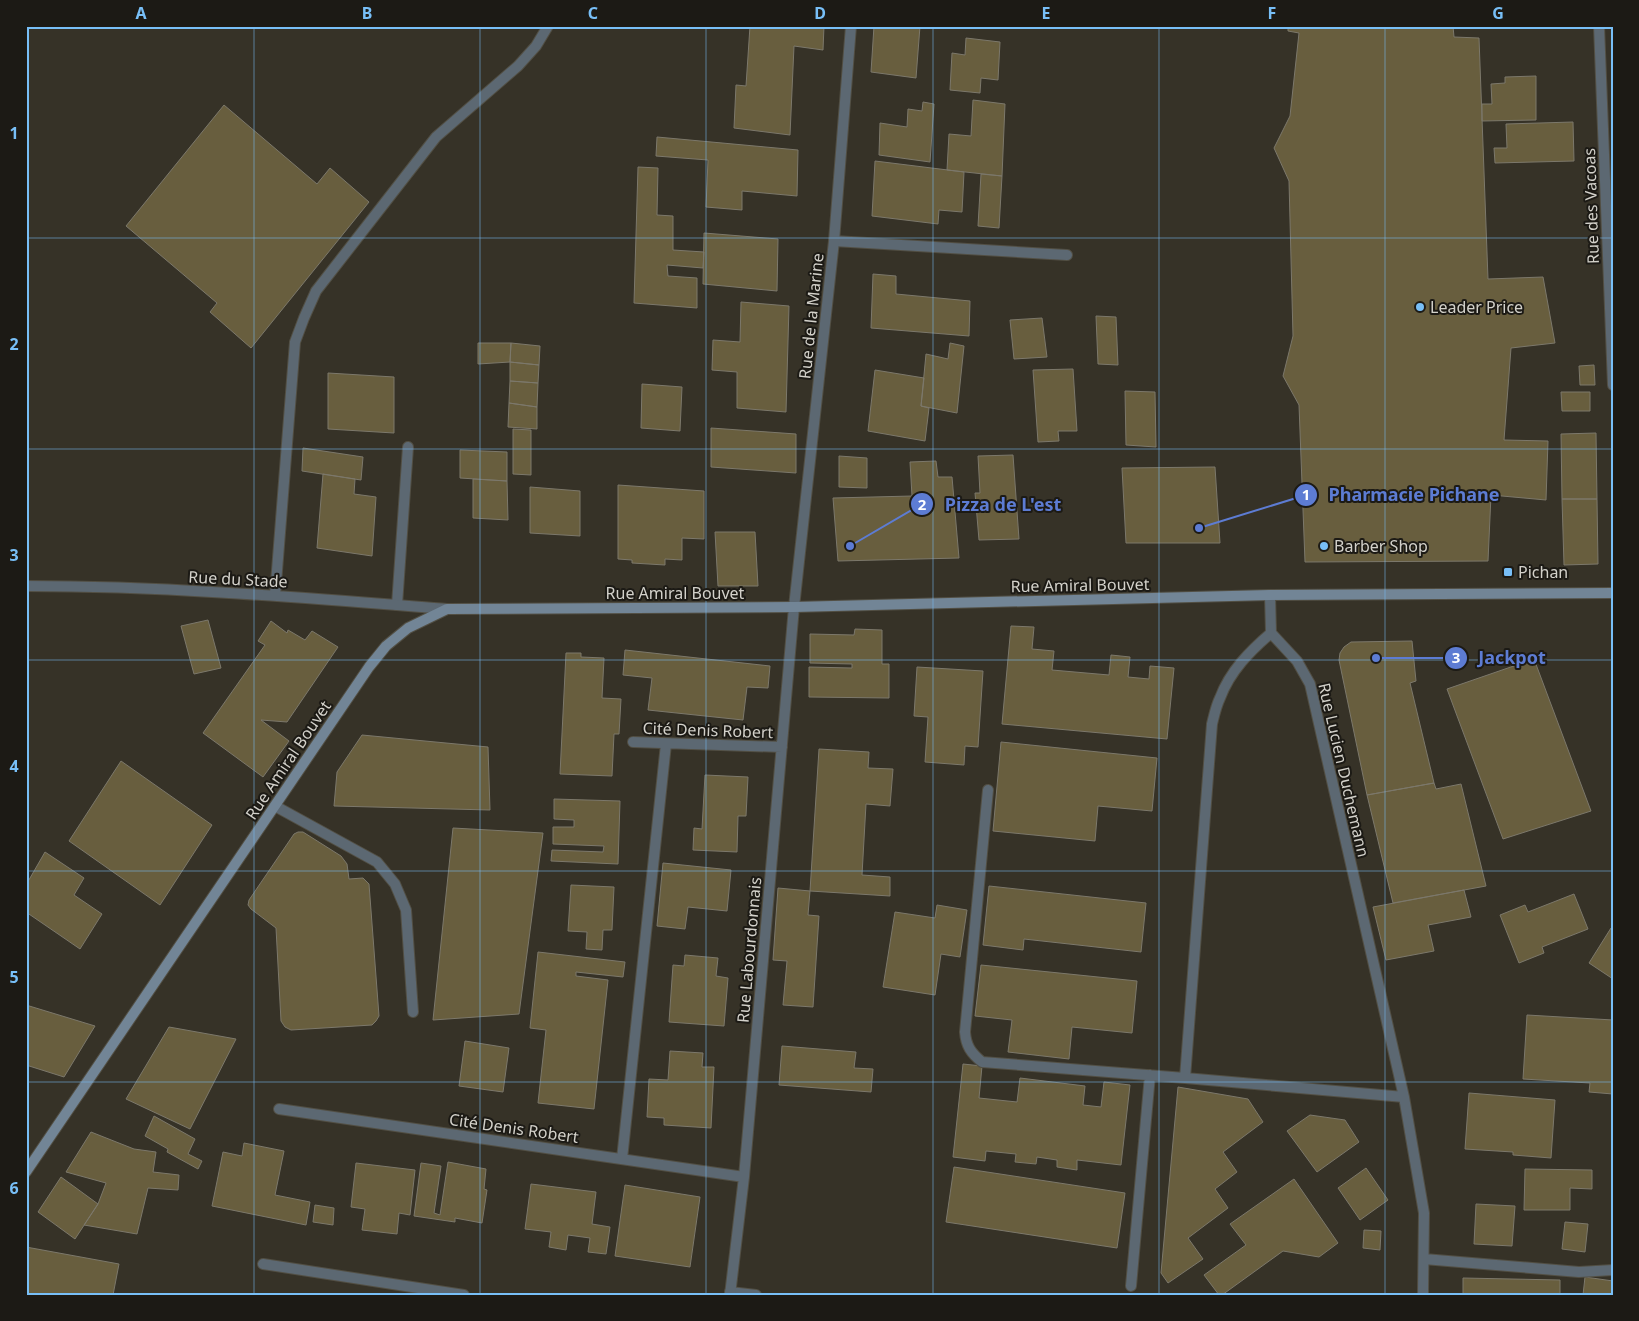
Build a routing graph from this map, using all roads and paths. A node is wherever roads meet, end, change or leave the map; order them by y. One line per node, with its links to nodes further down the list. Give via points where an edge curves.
1 (548, 26): 11 (street, via 518,66 436,137 316,291 296,342)
2 (851, 26): 4 (street, Rue de la Marine)
3 (1599, 26): 6 (street, Rue des Vacoas)
4 (834, 241): 5 (street); 13 (street, Rue de la Marine)
5 (1066, 255)
6 (1613, 385)
7 (408, 447): 12 (street)
8 (26, 586): 11 (street, Rue du Stade, via 92,586)
9 (1613, 593): 10 (main road, Rue Amiral Bouvet)
10 (1270, 595): 13 (main road, Rue Amiral Bouvet); 15 (street)
11 (275, 596): 12 (street, Rue du Stade)
12 (397, 605): 14 (street, Rue du Stade)
13 (794, 607): 14 (main road, Rue Amiral Bouvet); 18 (street, Rue Labourdonnais)
14 (447, 608): 20 (main road, Rue Amiral Bouvet, via 408,628 386,646)
15 (1271, 633): 23 (street, via 1240,662 1220,696 1212,724); 24 (street, Rue Lucien Duchemann, via 1298,662 1310,684)
16 (633, 742): 17 (street, Cité Denis Robert)
17 (666, 744): 18 (street, Cité Denis Robert); 26 (street)
18 (782, 748): 28 (street, Rue Labourdonnais)
19 (988, 790): 22 (street, via 966,1043 982,1062)
20 (275, 806): 21 (street, via 378,862 395,884 406,910); 27 (main road, Rue Amiral Bouvet)
21 (413, 1012)
22 (1150, 1075): 23 (street); 32 (street)
23 (1185, 1078): 24 (street)
24 (1404, 1097): 29 (street, Rue Lucien Duchemann, via 1424,1213)
25 (279, 1110): 26 (street, Cité Denis Robert)
26 (622, 1159): 28 (street, Cité Denis Robert)
27 (26, 1172)
28 (744, 1177): 33 (street, Rue Labourdonnais)
29 (1424, 1259): 31 (street, via 1579,1272); 36 (street, Rue Lucien Duchemann)
30 (264, 1264): 34 (street)
31 (1613, 1270)
32 (1131, 1286)
33 (730, 1293): 35 (street)
34 (464, 1295)
35 (756, 1295)
36 (1422, 1295)

